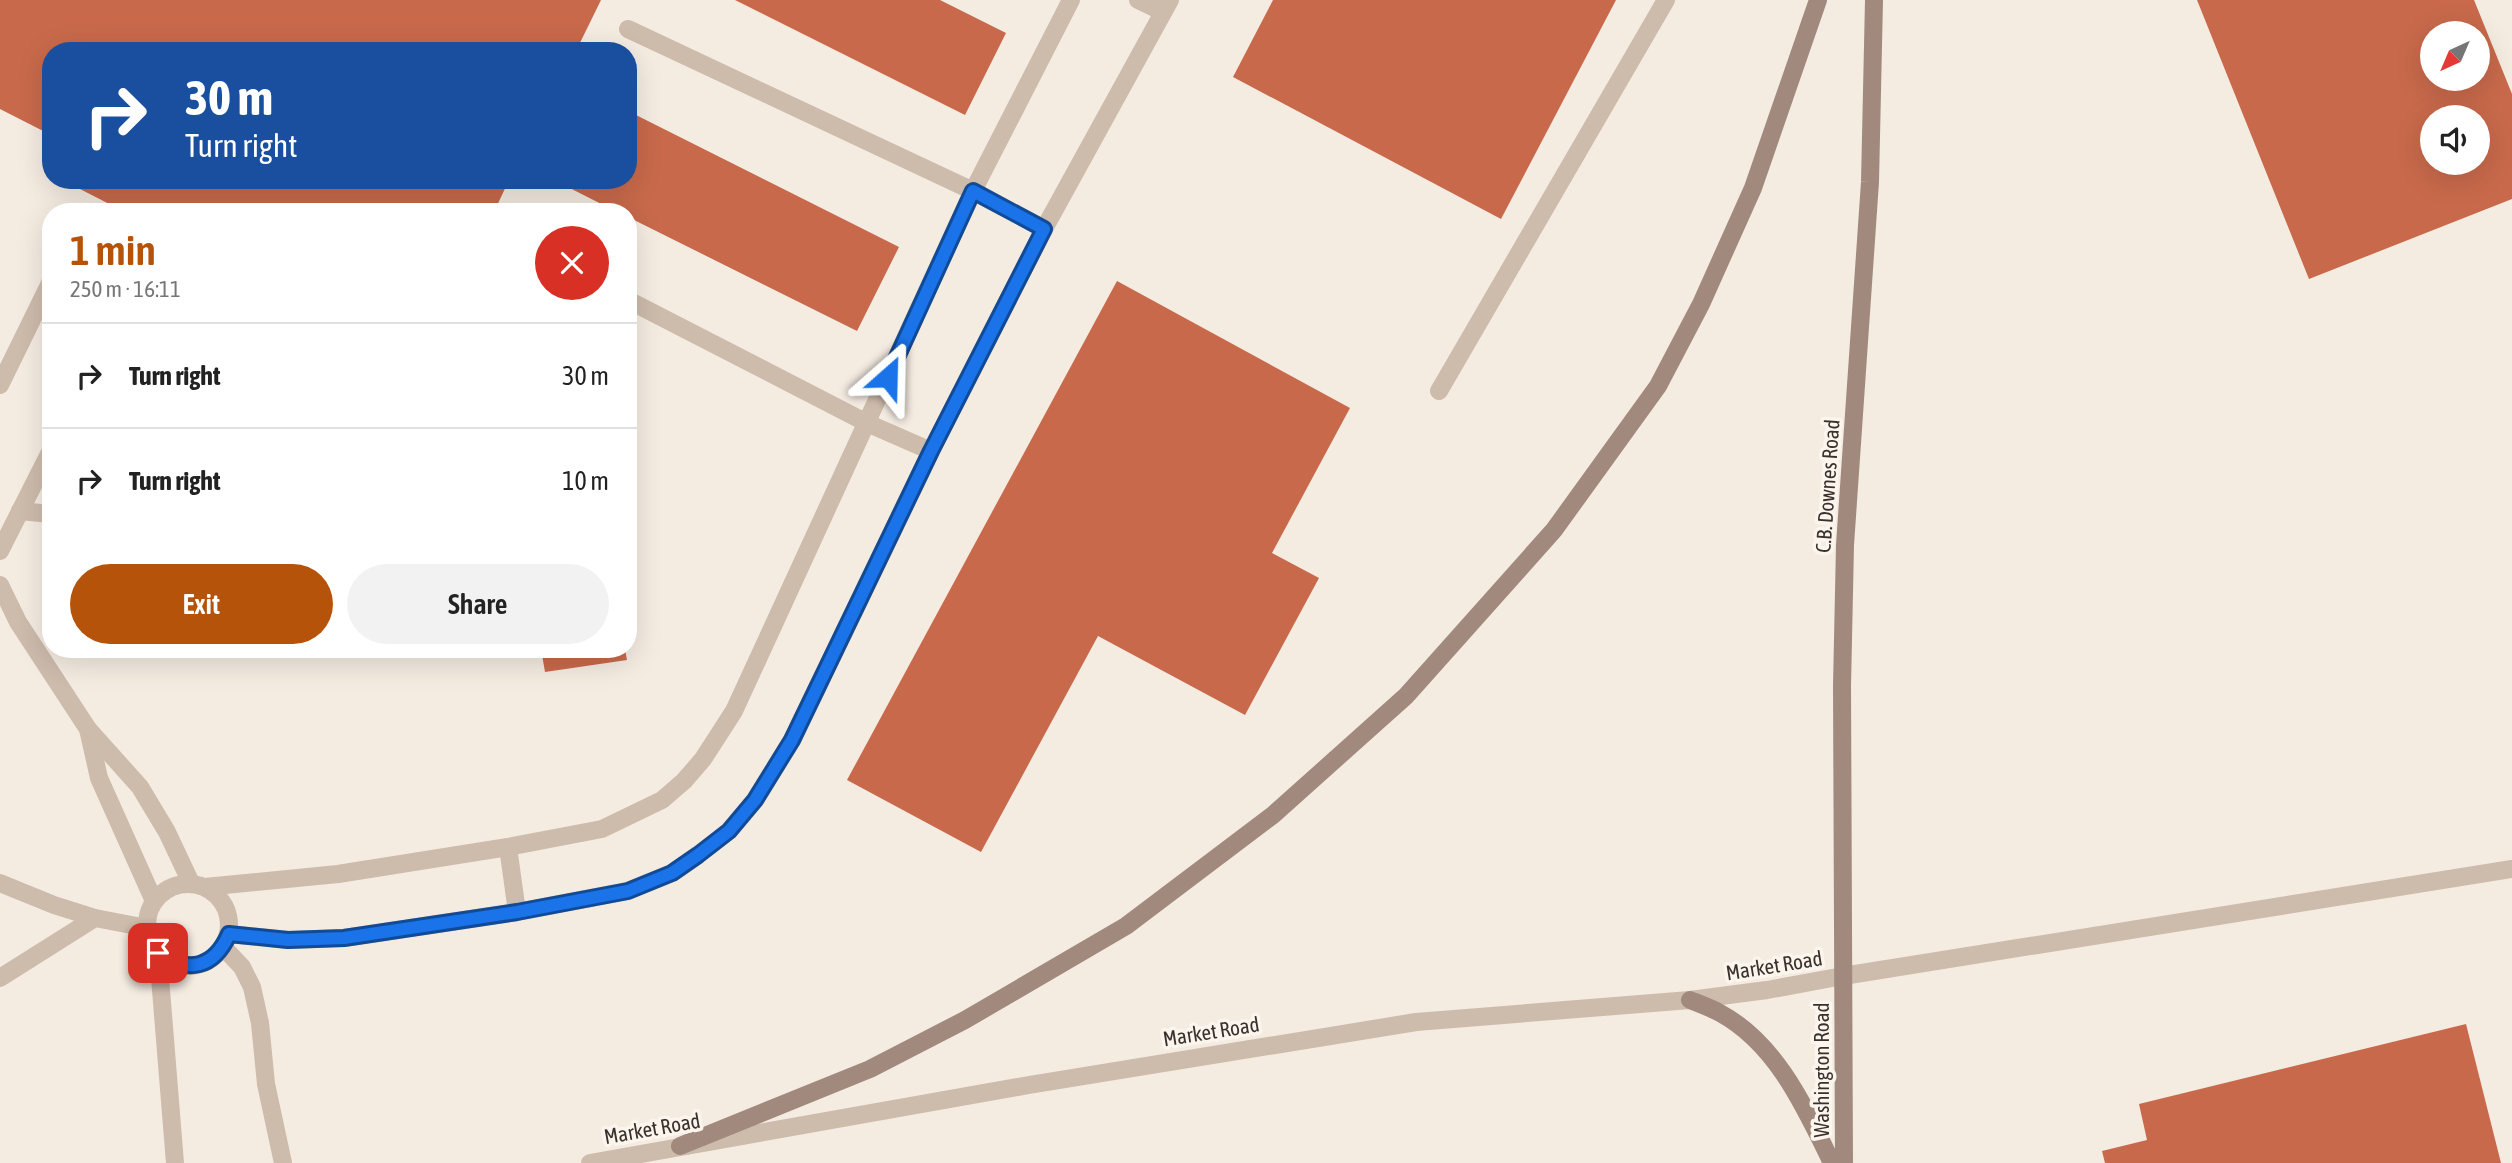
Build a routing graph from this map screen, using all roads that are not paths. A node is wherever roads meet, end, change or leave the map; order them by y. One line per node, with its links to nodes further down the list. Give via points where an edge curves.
1 (1071, 0): 8 (street)
2 (1138, 0): 6 (street)
3 (1666, 0): 13 (street)
4 (1818, 0): 36 (main road, via 1753,188 1658,386 1554,530 1406,696 1273,815 1126,926 965,1020 870,1069)
5 (1874, 0): 33 (main road, C.B. Downes Road, via 1870,182 1845,545)
6 (1166, 6): 9 (street)
7 (628, 29): 8 (street)
8 (973, 191): 9 (street); 14 (street)
9 (1044, 229): 15 (street)
10 (42, 299): 12 (street)
11 (637, 305): 14 (street)
12 (0, 385)
13 (1439, 391)
14 (866, 423): 15 (street); 23 (street, via 734,710 697,766 662,800 603,829)
15 (931, 451): 28 (street, via 792,740 755,800 729,831 672,873 628,891)
16 (42, 468): 17 (street)
17 (20, 511): 18 (street); 19 (street)
18 (42, 513)
19 (0, 551)
20 (0, 585): 21 (street)
21 (9, 620): 22 (street)
22 (88, 729): 26 (street, via 140,787); 27 (street, via 104,790)
23 (508, 847): 26 (street, via 338,874); 28 (street)
24 (2512, 869): 33 (street, Market Road)
25 (0, 883): 29 (street)
26 (198, 885): 27 (street, via 177,885); 31 (street, via 217,895 225,906 229,919)
27 (154, 901): 30 (street)
28 (517, 912): 31 (street, via 344,938)
29 (95, 918): 30 (street); 34 (street)
30 (147, 928): 32 (street)
31 (226, 941): 32 (street, via 200,965 184,966); 38 (street, via 252,987)
32 (158, 953): 37 (street)
33 (1843, 976): 35 (street, Market Road); 41 (main road, Washington Road)
34 (0, 978)
35 (1690, 1000): 36 (street, Market Road, via 1416,1022); 40 (main road, via 1721,1013 1762,1046 1798,1096)
36 (680, 1146): 39 (street, Market Road)
37 (175, 1163)
38 (283, 1163)
39 (590, 1163)
40 (1832, 1163)
41 (1844, 1163)

